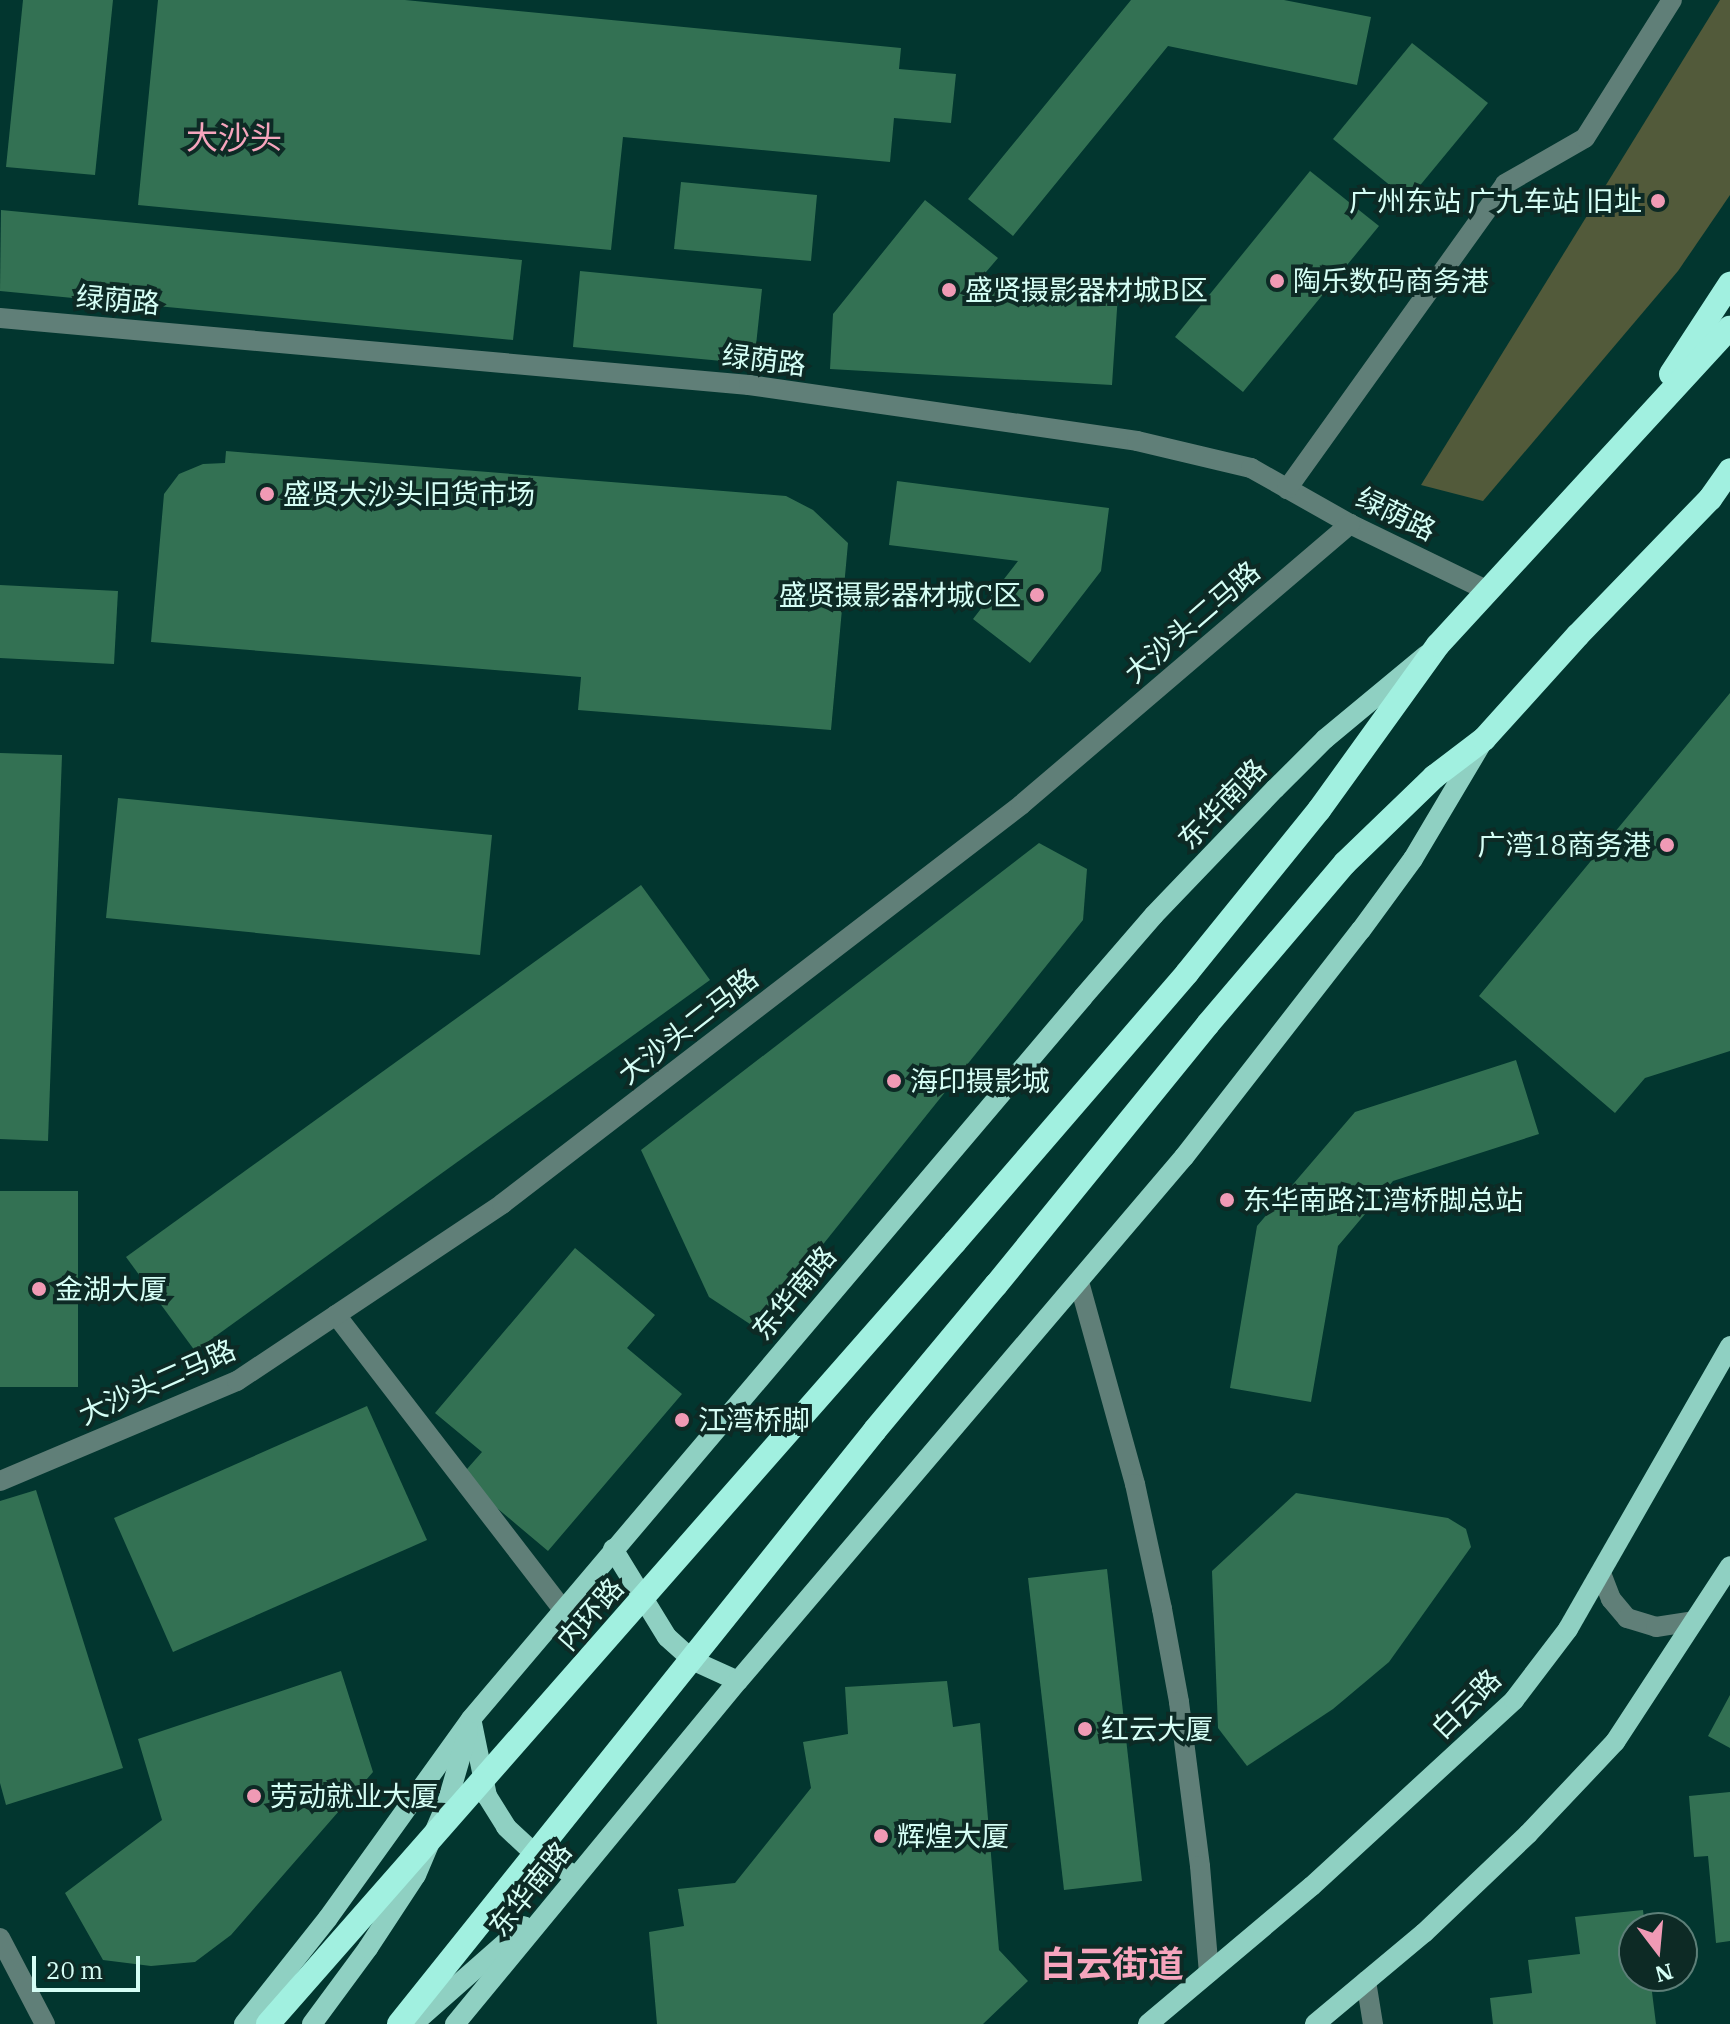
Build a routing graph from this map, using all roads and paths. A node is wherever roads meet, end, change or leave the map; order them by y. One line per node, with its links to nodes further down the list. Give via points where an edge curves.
1 (1672, 0): 8 (street, via 1585,138 1505,184)
2 (1730, 284): 5 (highway)
3 (0, 318): 8 (street, 绿荫路, via 749,385 1137,441 1251,468)
4 (1730, 328): 5 (highway)
5 (1636, 426): 11 (highway, 内环路)
6 (1730, 470): 9 (highway)
7 (1730, 484): 9 (main road)
8 (1287, 489): 10 (street, 绿荫路)
9 (1710, 499): 13 (highway)
10 (1350, 524): 11 (street, 绿荫路); 15 (street, 大沙头二马路, via 1021,805 502,1204)
11 (1488, 591): 12 (highway, 内环路)
12 (1438, 645): 18 (main road, 东华南路, via 1325,739 1154,915); 31 (highway, 内环路, bridge, via 1319,810 1187,973)
13 (1484, 739): 14 (main road, 东华南路, via 1413,859 1361,930); 33 (highway, bridge, via 1434,777 1345,863 1217,1013)
14 (1079, 1282): 23 (main road, 东华南路); 27 (street, via 1135,1484 1162,1609 1191,1791)
15 (336, 1315): 17 (street, 大沙头二马路, via 237,1381); 21 (street)
16 (1730, 1346): 20 (main road, 白云路)
17 (0, 1481)
18 (613, 1549): 21 (main road, 东华南路); 23 (main road, via 667,1637 694,1661)
19 (1730, 1566): 22 (main road)
20 (1601, 1573): 22 (street, via 1611,1599 1627,1618 1656,1627); 27 (main road, 白云路, via 1568,1629 1514,1700 1345,1857)
21 (563, 1610): 24 (main road, 东华南路)
22 (1694, 1621): 28 (main road, via 1615,1742 1576,1785 1424,1933)
23 (738, 1681): 25 (main road, 东华南路)
24 (471, 1719): 25 (main road, via 487,1796 506,1827 534,1853); 30 (main road, 东华南路, via 328,1918); 32 (main road, via 448,1800 416,1875)
25 (576, 1876): 34 (main road); 35 (main road, 东华南路)
26 (0, 1938): 29 (street)
27 (1209, 1973): 36 (main road, 白云路)
28 (1366, 1981): 37 (main road); 38 (street)
29 (45, 2024)
30 (244, 2024)
31 (268, 2024)
32 (312, 2024)
33 (399, 2024)
34 (413, 2024)
35 (455, 2024)
36 (1148, 2024)
37 (1315, 2024)
38 (1373, 2024)

